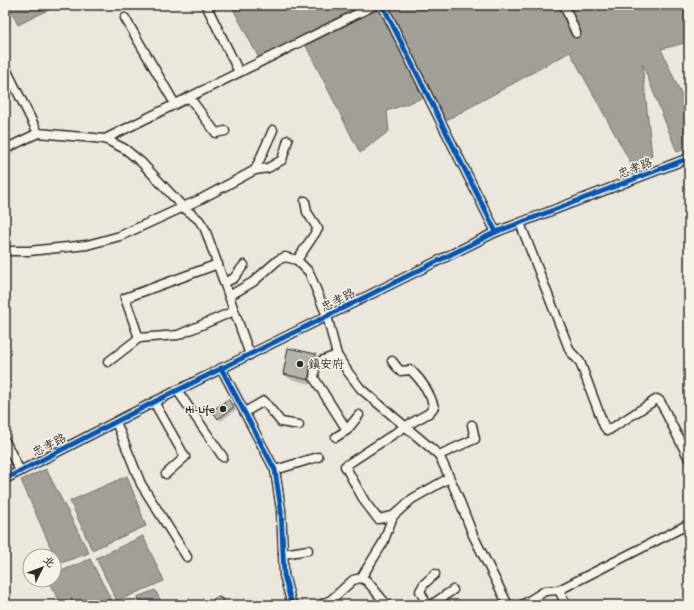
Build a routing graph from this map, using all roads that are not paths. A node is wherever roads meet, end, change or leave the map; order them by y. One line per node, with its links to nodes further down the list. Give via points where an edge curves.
1 (206, 5): 8 (street)
2 (375, 5): 8 (street)
3 (379, 5): 22 (street, via 385,10)
4 (564, 5): 6 (street)
5 (125, 18): 10 (street)
6 (576, 33)
7 (5, 67): 13 (street)
8 (239, 72): 9 (street)
9 (189, 97): 10 (street); 12 (street, via 216,133)
10 (175, 104): 14 (street)
11 (273, 130): 18 (street)
12 (225, 131)
13 (38, 133): 14 (street); 16 (street)
14 (105, 140): 20 (street, via 125,149 141,162)
15 (288, 140): 18 (street, via 282,160 268,168)
16 (5, 149)
17 (689, 158): 21 (street, 忠孝路)
18 (255, 170): 20 (street)
19 (305, 201): 24 (street, via 307,212 318,229)
20 (183, 207): 23 (street, via 120,236 87,245); 25 (street, via 199,220 205,229)
21 (520, 223): 22 (street, 忠孝路); 51 (street, via 570,352 580,362 604,426 609,430 657,399)
22 (496, 232): 30 (street, 忠孝路)
23 (5, 251)
24 (297, 260): 28 (street, via 285,257 278,260 253,282); 30 (street, via 309,272)
25 (218, 264): 27 (street); 31 (street, via 125,298)
26 (244, 265): 27 (street, via 234,278)
27 (224, 283): 28 (street)
28 (229, 296): 29 (street)
29 (234, 311): 31 (street, via 178,335); 32 (street)
30 (327, 316): 32 (street, 忠孝路); 33 (street)
31 (139, 338): 35 (street)
32 (250, 355): 36 (street, 忠孝路)
33 (337, 355): 44 (street, via 361,388); 45 (street, via 321,361 315,367 314,378)
34 (392, 361): 44 (street, via 400,371 411,370 421,380 434,406 429,413)
35 (108, 362)
36 (221, 368): 37 (street, 忠孝路); 39 (street)
37 (177, 390): 38 (street, 忠孝路); 49 (street)
38 (154, 402): 41 (street, 忠孝路); 54 (street, via 184,457)
39 (245, 412): 42 (street, via 264,401 281,422); 52 (street)
40 (359, 414): 45 (street)
41 (116, 422): 53 (street, 忠孝路); 61 (street, via 141,484)
42 (299, 425)
43 (472, 425): 48 (street, via 474,439)
44 (406, 426): 48 (street); 57 (street, via 345,466 365,502 378,519)
45 (347, 430): 46 (street)
46 (336, 437)
47 (5, 441): 53 (street)
48 (439, 455): 55 (street)
49 (223, 457)
50 (318, 457): 52 (street)
51 (689, 459)
52 (275, 470): 60 (street, via 281,510)
53 (20, 471): 56 (street, 忠孝路)
54 (166, 474)
55 (449, 478): 57 (street, via 412,499); 71 (street, via 472,535)
56 (5, 479)
57 (393, 516): 63 (street, via 383,542)
58 (689, 524): 65 (street)
59 (308, 550): 60 (street)
60 (283, 554): 66 (street, via 284,575)
61 (187, 557)
62 (435, 574): 69 (street, via 420,591)
63 (361, 578): 67 (street, via 353,580 331,600); 68 (street)
64 (453, 590): 70 (street)
65 (559, 590): 72 (street, via 544,591); 73 (street)
66 (292, 605)
67 (320, 605)
68 (387, 605)
69 (427, 605)
70 (430, 605)
71 (508, 605)
72 (522, 605)
73 (566, 605)

